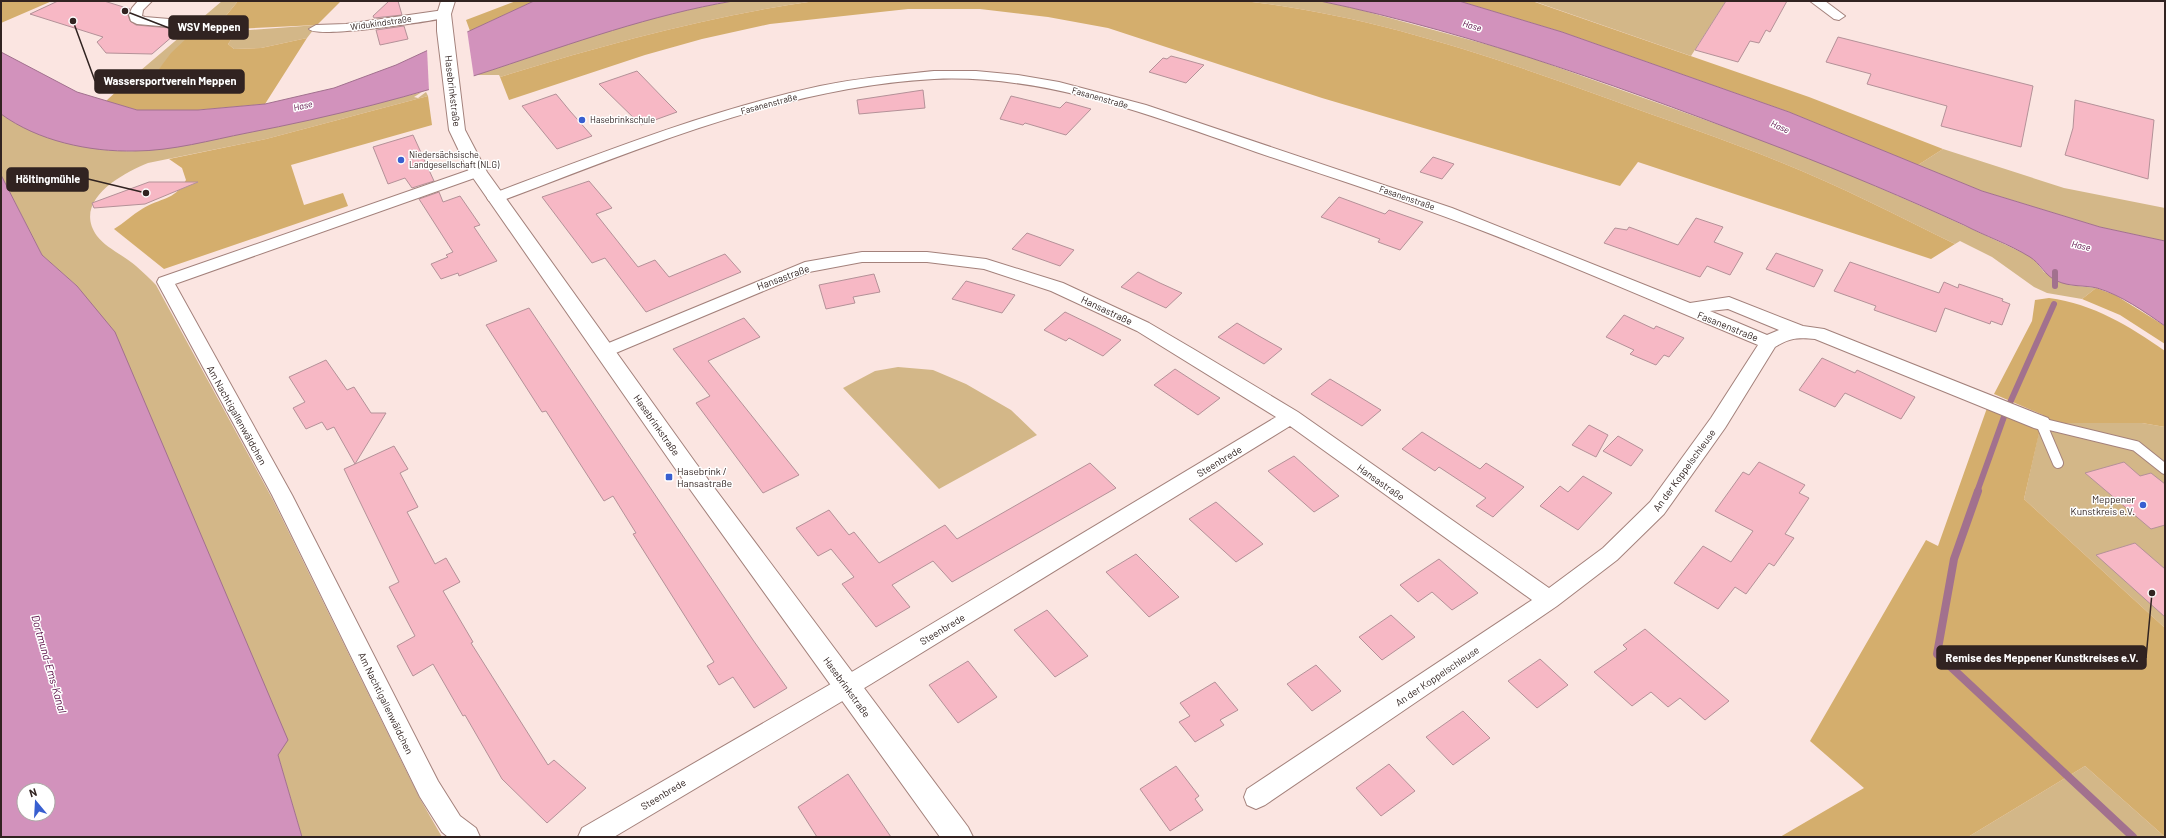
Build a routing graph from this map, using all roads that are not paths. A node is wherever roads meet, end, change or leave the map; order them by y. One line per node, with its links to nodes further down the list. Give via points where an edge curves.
1 (146, 1): 5 (street, via 139,7 135,14 136,18 142,21)
2 (1816, 1): 4 (street)
3 (446, 8): 6 (street, Widukindstraße, via 352,28); 7 (street, Hasebrinkstraße, via 445,31 457,130)
4 (1839, 16)
5 (193, 25)
6 (316, 29)
7 (478, 172): 8 (street, Hasebrinkstraße); 20 (street, Am Nachtigallenwäldchen, via 165,282 282,496 428,789 451,824)
8 (495, 198): 9 (street, Fasanenstraße, via 708,121 786,98 907,76 975,75 1021,79 1137,108 1415,201 1506,234); 12 (street, Hasebrinkstraße)
9 (1688, 309): 10 (street, Fasanenstraße, via 1728,303); 11 (street, Fasanenstraße)
10 (1799, 332): 11 (street, An der Koppelschleuse, via 1780,334); 14 (street, An der Koppelschleuse, via 1818,333)
11 (1769, 343): 17 (street, An der Koppelschleuse, via 1718,423 1657,508 1610,554)
12 (605, 351): 13 (street, Hansastraße, via 805,267 862,257 927,257 986,264 1057,287 1149,331); 18 (street, Hasebrinkstraße)
13 (1291, 417): 17 (street, Hansastraße); 18 (street, Steenbrede)
14 (2033, 419): 15 (lane); 16 (lane, via 2136,446)
15 (2058, 463)
16 (2165, 468)
17 (1549, 600): 19 (street, An der Koppelschleuse)
18 (846, 687): 21 (street, Steenbrede); 22 (street, Hasebrinkstraße)
19 (1256, 797)
20 (467, 837)
21 (591, 837)
22 (958, 837)

